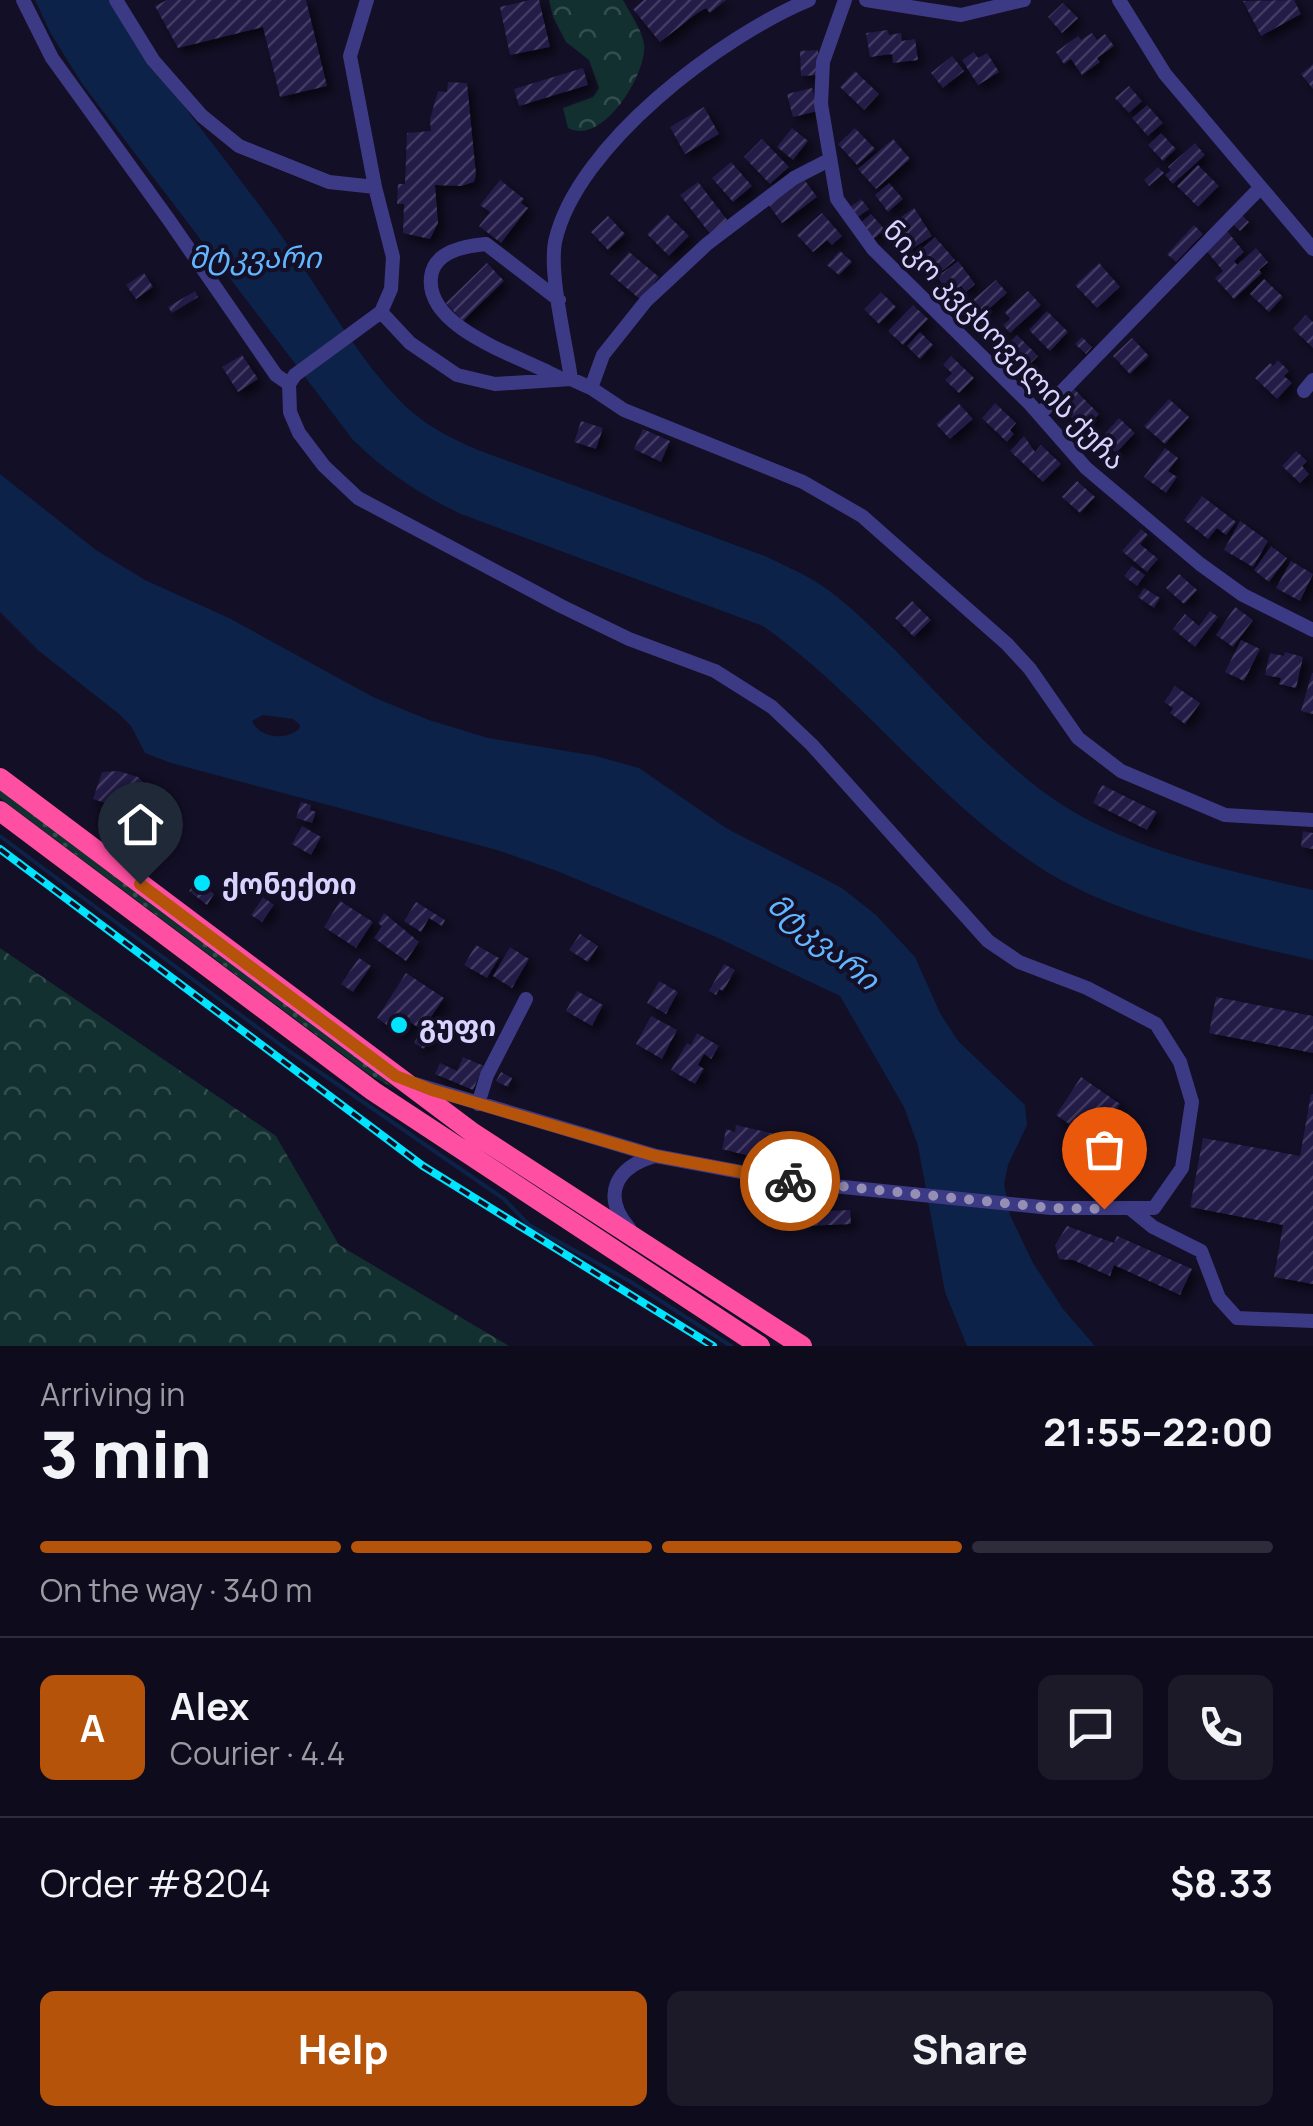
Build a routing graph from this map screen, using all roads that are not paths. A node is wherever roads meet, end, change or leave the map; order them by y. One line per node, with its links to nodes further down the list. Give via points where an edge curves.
1 (23, 0): 15 (street, via 52,58 276,375)
2 (116, 0): 10 (street, via 153,60 239,146 328,182)
3 (366, 0): 10 (street, via 350,56)
4 (809, 0): 13 (street, via 739,35 623,131 572,201 556,241)
5 (845, 0): 9 (street, ნიკო კვცხოველის ქუჩა, via 823,62)
6 (866, 0): 7 (street, via 961,14)
7 (1024, 0)
8 (1118, 0): 11 (street, via 1165,74)
9 (829, 160): 17 (street, via 706,244 603,355); 18 (street, ნიკო კვცხოველის ქუჩა, via 837,198 873,249)
10 (375, 186): 14 (street, via 393,256)
11 (1259, 188): 12 (street); 18 (street)
12 (1310, 240)
13 (559, 300): 16 (street); 16 (street, via 486,244 463,246 432,268 437,306 456,326)
14 (381, 312): 15 (street); 16 (street, via 410,343 457,375 495,384)
15 (292, 379): 27 (street, via 290,412 299,433 358,498 561,606 716,671 772,707 988,941 1018,962 1156,1024 1180,1062 1192,1102 1182,1168 1154,1208)
16 (566, 379): 17 (street)
17 (591, 388): 22 (street, via 624,410 803,482 862,516 1007,644 1078,738 1122,771 1225,814)
18 (1040, 414): 19 (street, ნიკო კვცხოველის ქუჩა, via 1086,468 1200,564 1243,595)
19 (1313, 630)
20 (0, 778): 24 (highway)
21 (0, 812): 30 (highway, via 374,1091)
22 (1313, 820)
23 (526, 1000): 25 (street)
24 (396, 1076): 25 (street); 28 (highway)
25 (478, 1104): 26 (street)
26 (656, 1156): 27 (street, via 794,1182); 28 (street, via 628,1168 616,1184 614,1207)
27 (1132, 1210): 29 (street, via 1200,1251 1219,1298 1237,1318)
28 (641, 1242): 31 (highway)
29 (1313, 1321)
30 (760, 1346)
31 (802, 1346)

